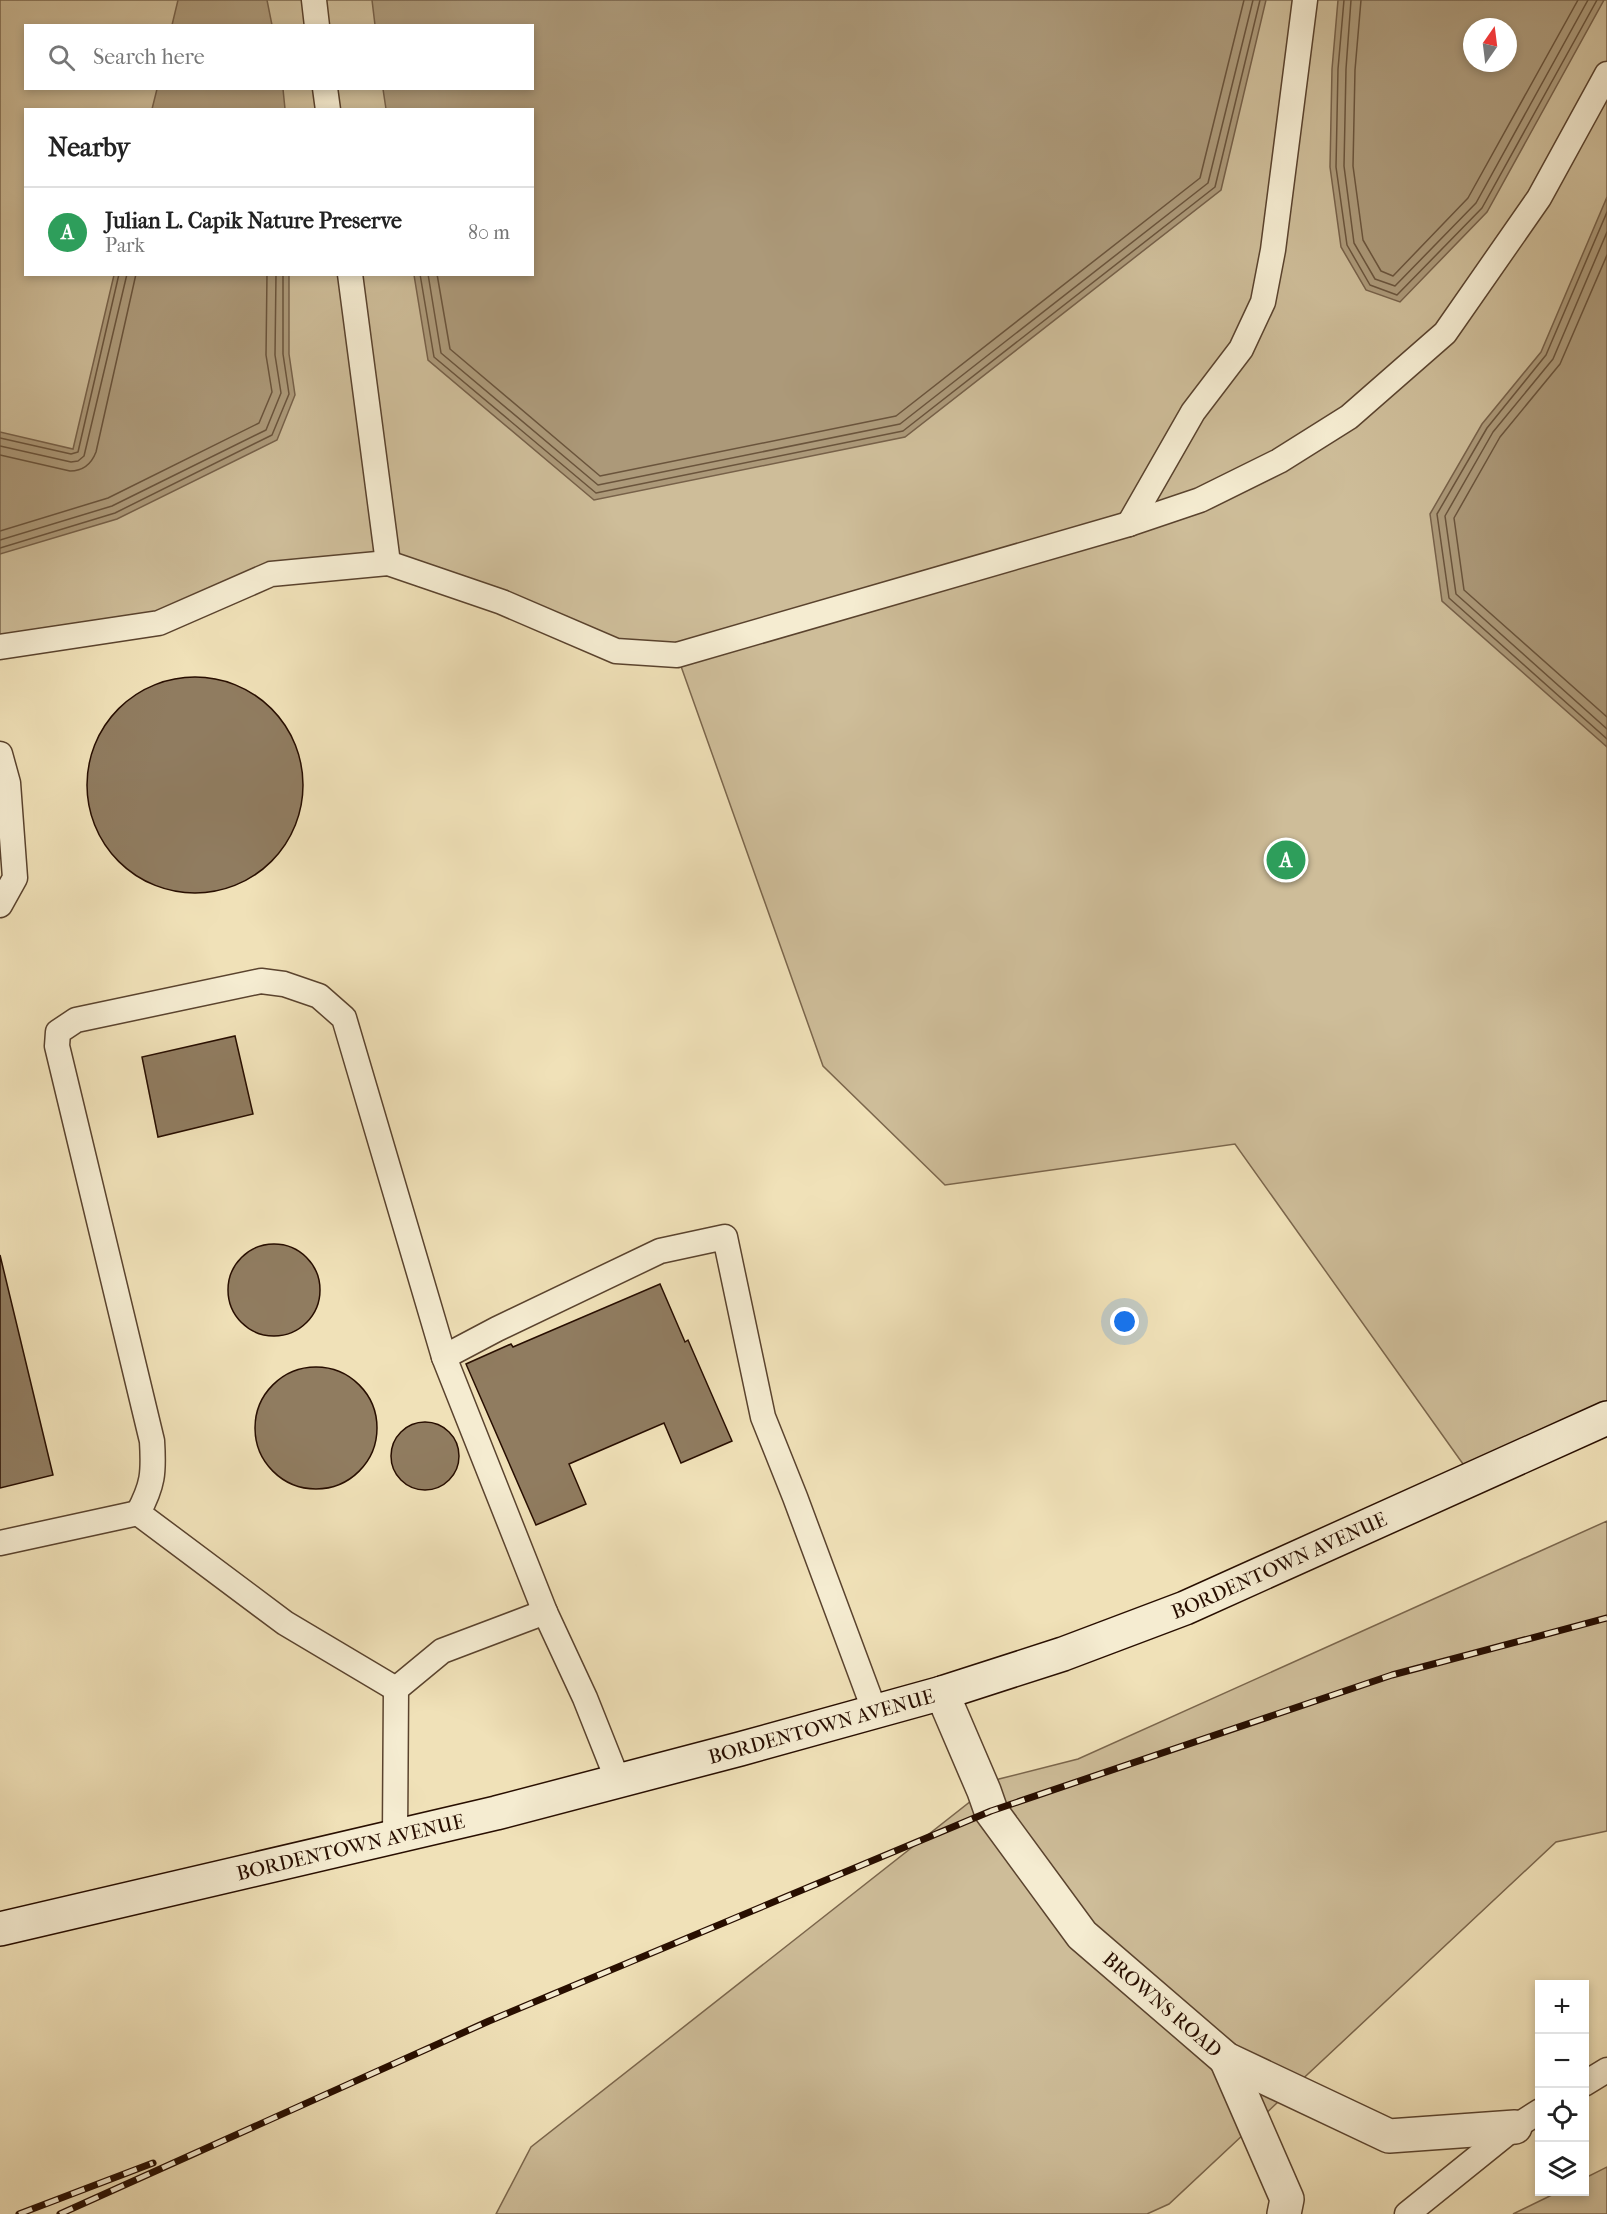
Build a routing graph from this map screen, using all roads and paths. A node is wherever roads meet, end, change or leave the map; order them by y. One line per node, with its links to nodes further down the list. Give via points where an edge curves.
1 (314, 0): 3 (lane)
2 (1305, 0): 8 (lane, via 1263,302 1241,349 1193,412)
3 (317, 24)
4 (1607, 74): 8 (lane, via 1539,198 1444,333 1349,417 1280,461 1200,500)
5 (325, 90): 6 (lane)
6 (328, 108)
7 (350, 276): 9 (lane)
8 (1129, 524): 9 (lane, via 677,655 616,651 502,602)
9 (388, 563): 10 (lane, via 271,574 159,624)
10 (0, 647)
11 (0, 754): 12 (lane, via 8,783 15,878)
12 (0, 905)
13 (444, 1357): 15 (lane, via 344,1018 320,996 261,981 76,1020 58,1032 57,1046 152,1441 154,1471); 17 (lane); 20 (lane, via 660,1251 726,1237 763,1417)
14 (1607, 1418): 19 (main road, BORDENTOWN AVENUE, via 1185,1608 1064,1654)
15 (138, 1513): 16 (lane); 18 (lane, via 285,1623)
16 (0, 1543)
17 (545, 1612): 18 (lane, via 442,1652); 21 (lane)
18 (396, 1689): 22 (lane)
19 (942, 1693): 20 (main road, BORDENTOWN AVENUE); 24 (main road, BROWNS ROAD, via 991,1811 1082,1935)
20 (875, 1712): 21 (main road, BORDENTOWN AVENUE)
21 (618, 1781): 22 (main road, BORDENTOWN AVENUE)
22 (395, 1837): 23 (main road, BORDENTOWN AVENUE)
23 (0, 1929)
24 (1226, 2060): 27 (main road, BROWNS ROAD, via 1389,2136); 28 (main road, via 1287,2199)
25 (1607, 2070): 26 (lane)
26 (1589, 2081)
27 (1527, 2119): 29 (lane)
28 (1284, 2214)
29 (1407, 2214)

